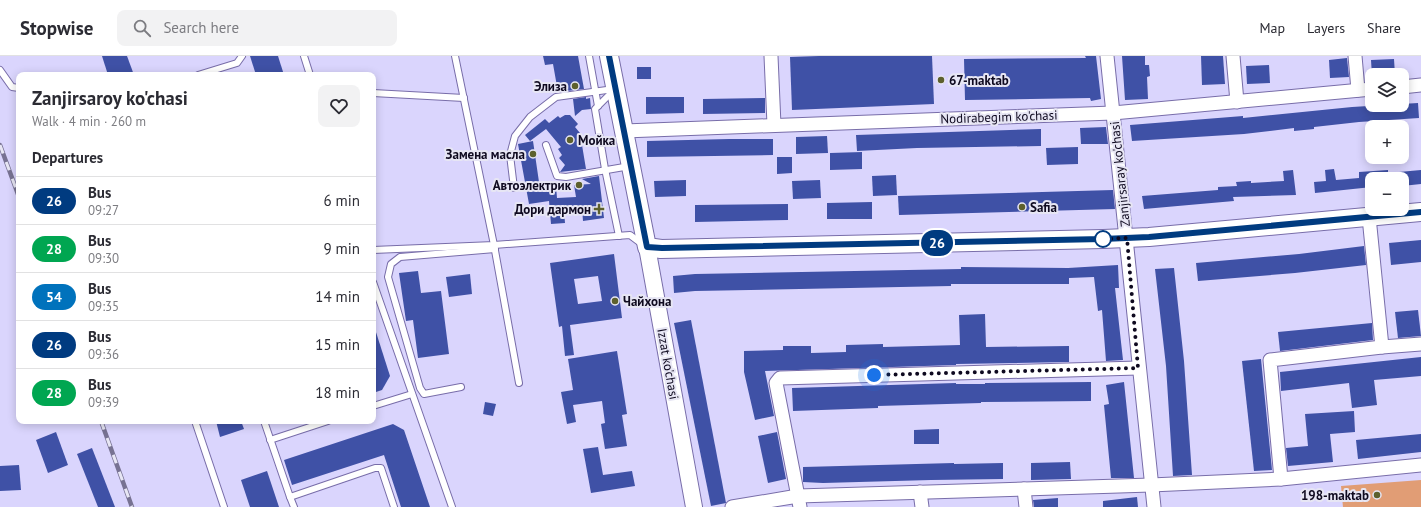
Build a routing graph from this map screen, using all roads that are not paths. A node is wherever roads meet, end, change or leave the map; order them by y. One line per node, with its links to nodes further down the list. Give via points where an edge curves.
1 (242, 56): 11 (lane, via 237,63)
2 (304, 56): 12 (lane)
3 (455, 56): 21 (lane)
4 (589, 56): 19 (lane)
5 (609, 56): 16 (main road, Izzat ko'chasi)
6 (771, 56): 25 (street)
7 (1107, 56): 24 (street, Zanjirsaray ko'chasi)
8 (1233, 56): 22 (street)
9 (1355, 56): 17 (street)
10 (0, 70): 15 (lane, via 12,86)
11 (208, 72)
12 (309, 72)
13 (1421, 85): 14 (street)
14 (1409, 86)
15 (16, 87)
16 (616, 89): 19 (lane); 23 (lane); 26 (main road, Izzat ko'chasi)
17 (1358, 90): 18 (street, Nodirabegim ko'chasi); 22 (street, Nodirabegim ko'chasi)
18 (1365, 90)
19 (596, 92): 23 (lane); 30 (lane, via 556,97 530,118 515,136 510,155)
20 (376, 93): 21 (lane)
21 (464, 98): 35 (lane)
22 (1237, 102): 24 (street, Nodirabegim ko'chasi)
23 (598, 106): 29 (lane, via 596,109)
24 (1113, 113): 25 (street, Nodirabegim ko'chasi); 34 (street, Zanjirsaray ko'chasi)
25 (774, 125): 26 (street, Nodirabegim ko'chasi)
26 (624, 131): 28 (main road, Izzat ko'chasi)
27 (546, 145): 29 (lane, via 557,176 566,177)
28 (631, 166): 29 (lane); 36 (main road, Izzat ko'chasi)
29 (605, 169): 33 (lane)
30 (514, 188)
31 (1421, 212): 32 (main road)
32 (1369, 217): 34 (main road); 40 (street)
33 (620, 236): 35 (lane); 36 (lane, via 630,235)
34 (1127, 238): 36 (main road); 41 (street, Zanjirsaray ko'chasi)
35 (495, 247): 37 (lane); 42 (lane); 43 (lane, via 400,257 391,264 388,277 420,388 424,394)
36 (647, 247): 61 (street, Izzat ko'chasi)
37 (376, 250)
38 (376, 291): 44 (lane)
39 (1421, 344): 40 (street)
40 (1382, 347): 51 (street, via 1270,360)
41 (1138, 368): 52 (street, Zanjirsaray ko'chasi); 56 (street, via 780,378 777,380)
42 (519, 383)
43 (461, 387)
44 (412, 394): 45 (lane); 60 (lane)
45 (376, 405)
46 (195, 424): 57 (lane)
47 (265, 424): 49 (lane)
48 (319, 424): 49 (lane)
49 (270, 440): 55 (lane)
50 (1421, 465): 51 (street)
51 (1281, 479): 52 (street)
52 (1151, 485): 53 (street); 65 (street, Zanjirsaray ko'chasi)
53 (1024, 489): 54 (street); 64 (street)
54 (920, 492): 56 (street); 63 (street)
55 (290, 497): 58 (lane); 59 (lane, via 381,468)
56 (799, 502): 62 (street)
57 (224, 507)
58 (294, 507)
59 (394, 507)
60 (452, 507)
61 (694, 507)
62 (732, 507)
63 (922, 507)
64 (1026, 507)
65 (1154, 507)

